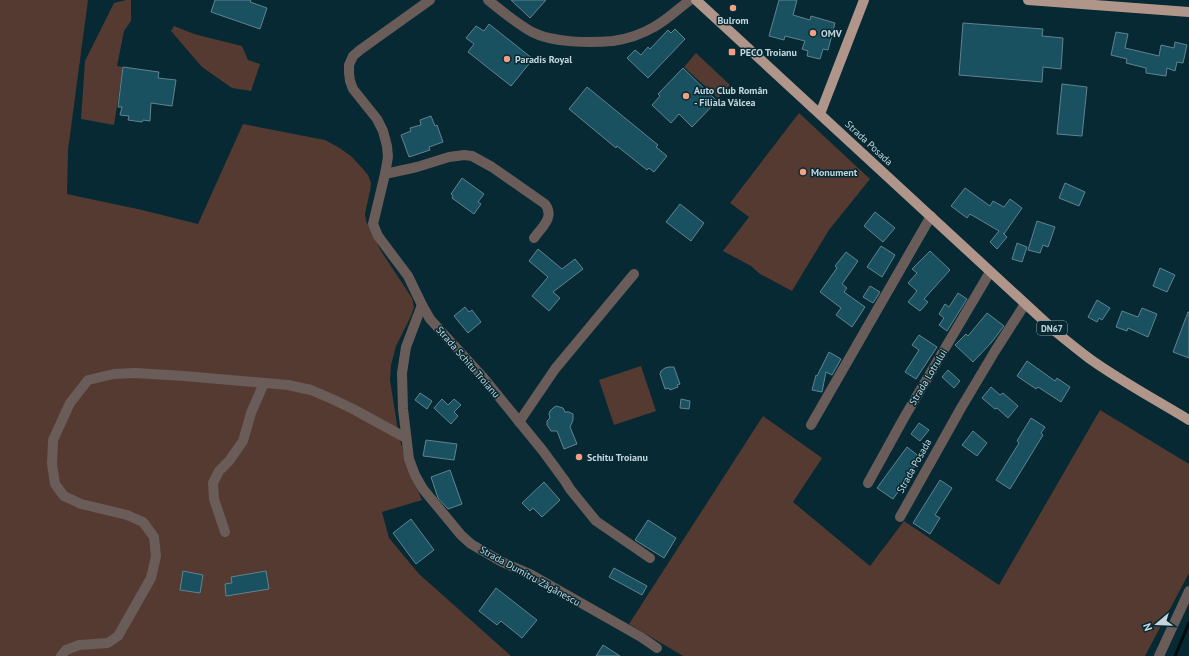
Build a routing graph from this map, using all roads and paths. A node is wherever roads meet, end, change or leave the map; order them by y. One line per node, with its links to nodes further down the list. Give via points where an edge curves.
1 (430, 0): 9 (street, Strada Schitu Troianu, via 360,50 349,65 348,73 353,89 383,131 388,157)
2 (488, 0): 3 (street, via 534,33 556,39 586,42 614,40 639,34 662,22)
3 (690, 0)
4 (696, 0): 8 (main road, Strada Posada / DN67)
5 (864, 0): 8 (main road)
6 (1028, 0): 7 (main road)
7 (1189, 12)
8 (820, 114): 10 (main road, Strada Posada / DN67)
9 (385, 174): 11 (street, via 449,157 472,156 492,167 549,209 549,216); 15 (street, Strada Schitu Troianu, via 373,224 378,236 408,276)
10 (931, 216): 12 (main road, Strada Posada / DN67); 19 (street)
11 (534, 238)
12 (990, 272): 14 (main road, Strada Posada / DN67); 21 (street, Strada Lotrului)
13 (634, 274): 17 (street, via 555,369)
14 (1025, 304): 18 (main road, Strada Posada / DN67, via 1090,358); 22 (street, Strada Posada, via 961,408)
15 (422, 305): 17 (street, Strada Schitu Troianu, via 430,319 482,376); 20 (street, via 406,346 402,373)
16 (264, 383): 20 (street, via 312,390); 23 (street, via 250,413 243,440 219,472 214,484 214,499); 27 (street, via 165,374 114,374 88,380 70,403 53,440 52,464 55,484 64,496 81,504 127,515 143,522 154,536 156,556 151,578 118,636 108,642 78,645 66,650)
17 (517, 420): 24 (street, Strada Schitu Troianu, via 596,521)
18 (1189, 420)
19 (811, 425)
20 (406, 438): 26 (street, Strada Dumitru Zăgănescu, via 409,459 415,475 461,535 471,544 530,574)
21 (868, 483)
22 (900, 517)
23 (225, 532)
24 (650, 558)
25 (1189, 590): 28 (street)
26 (657, 648)
27 (61, 656)
28 (1159, 656)

